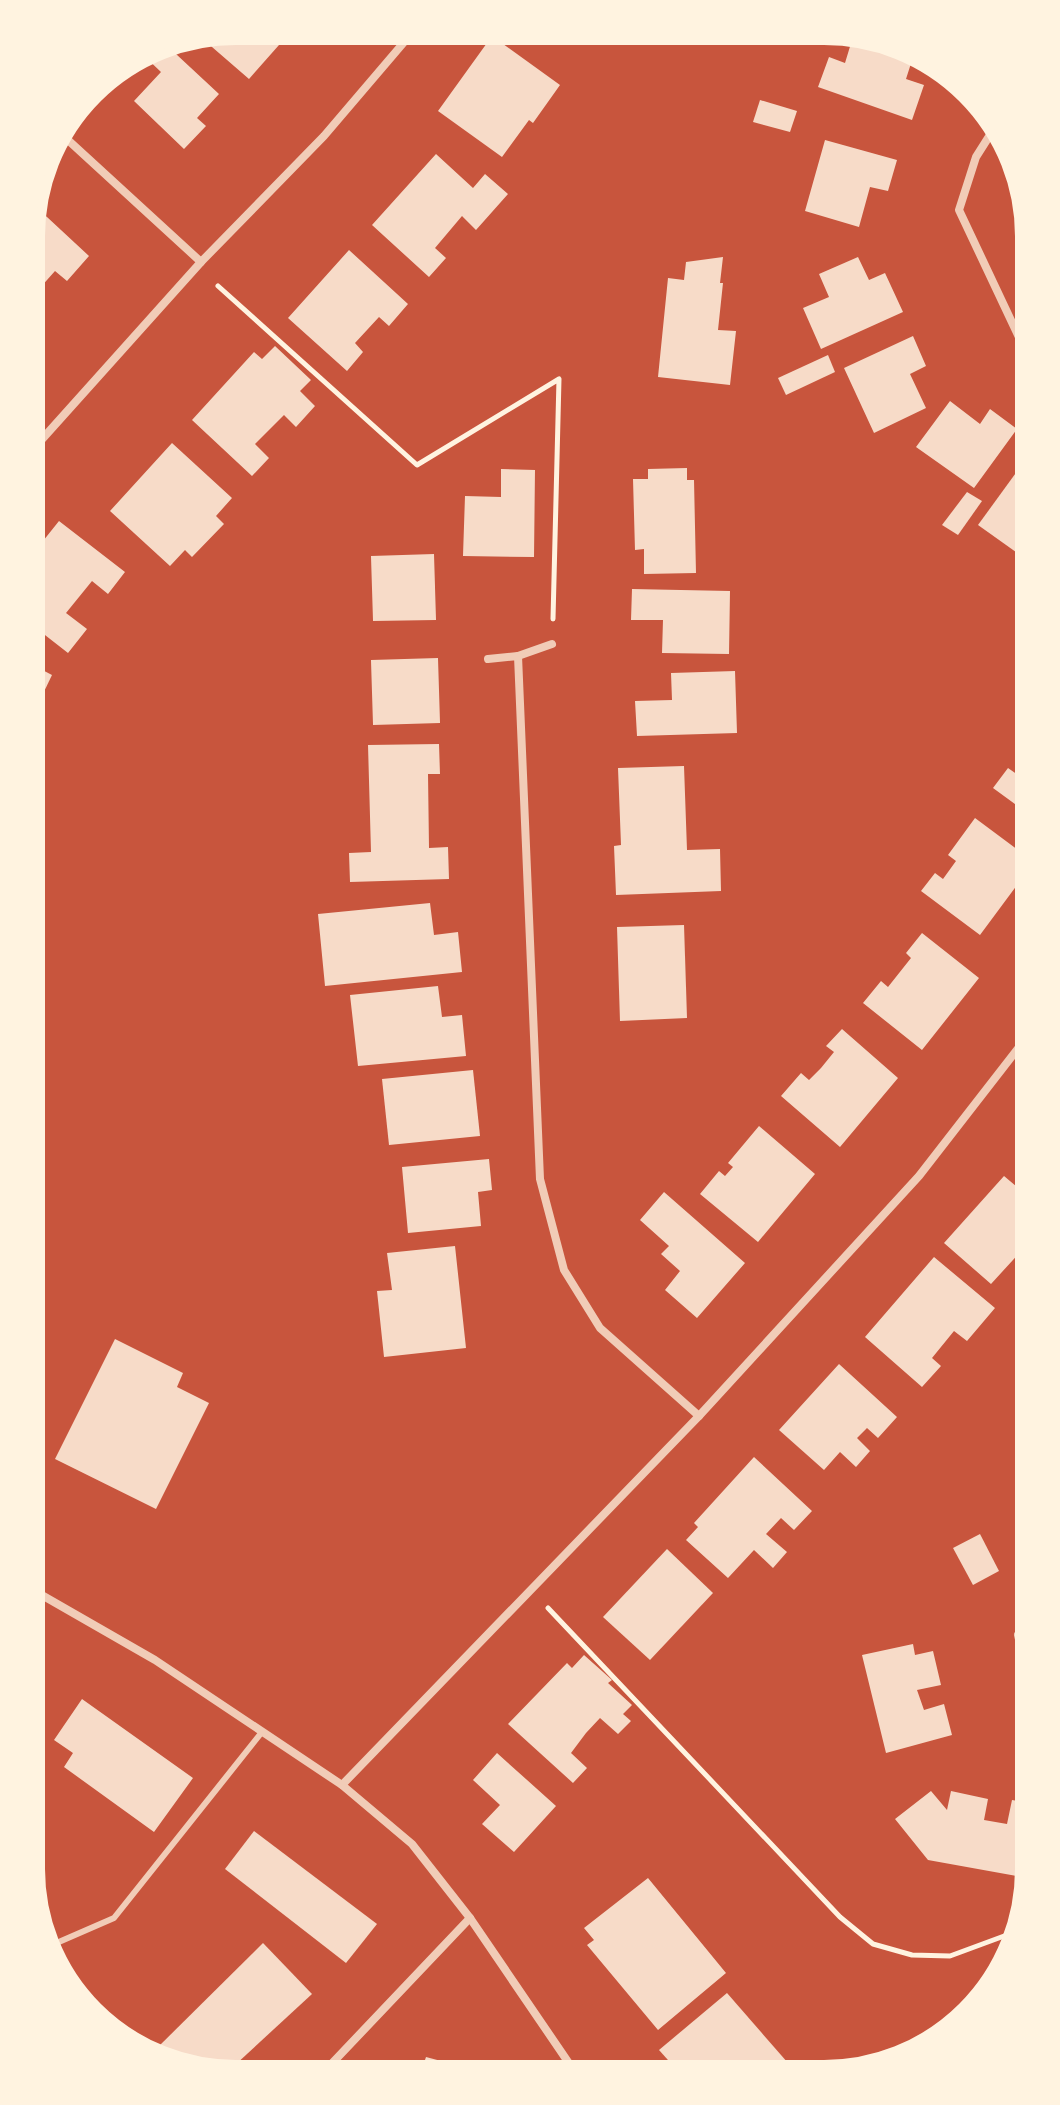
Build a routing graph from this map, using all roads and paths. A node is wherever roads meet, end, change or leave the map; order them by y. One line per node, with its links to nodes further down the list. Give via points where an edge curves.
1 (406, 40): 4 (street, via 324,136)
2 (991, 134): 5 (street, via 976,157 959,210)
3 (66, 139): 4 (street)
4 (199, 264): 6 (street); 7 (path, via 417,465 559,379)
5 (1020, 339)
6 (40, 441)
7 (552, 644): 8 (street)
8 (518, 656): 9 (street); 11 (street, via 540,1179 564,1270 600,1328)
9 (488, 659)
10 (1020, 1046): 11 (street, via 919,1176)
11 (699, 1416): 12 (street)
12 (531, 1590): 17 (street); 19 (path, via 840,1917 873,1944 912,1955 950,1956)
13 (40, 1594): 16 (street, via 155,1660)
14 (1018, 1635): 15 (street)
15 (1020, 1644)
16 (262, 1732): 17 (street); 20 (lane, via 114,1918)
17 (342, 1785): 18 (street, via 412,1844)
18 (470, 1918): 21 (street); 22 (street)
19 (1009, 1934)
20 (55, 1944)
21 (330, 2065)
22 (570, 2065)

